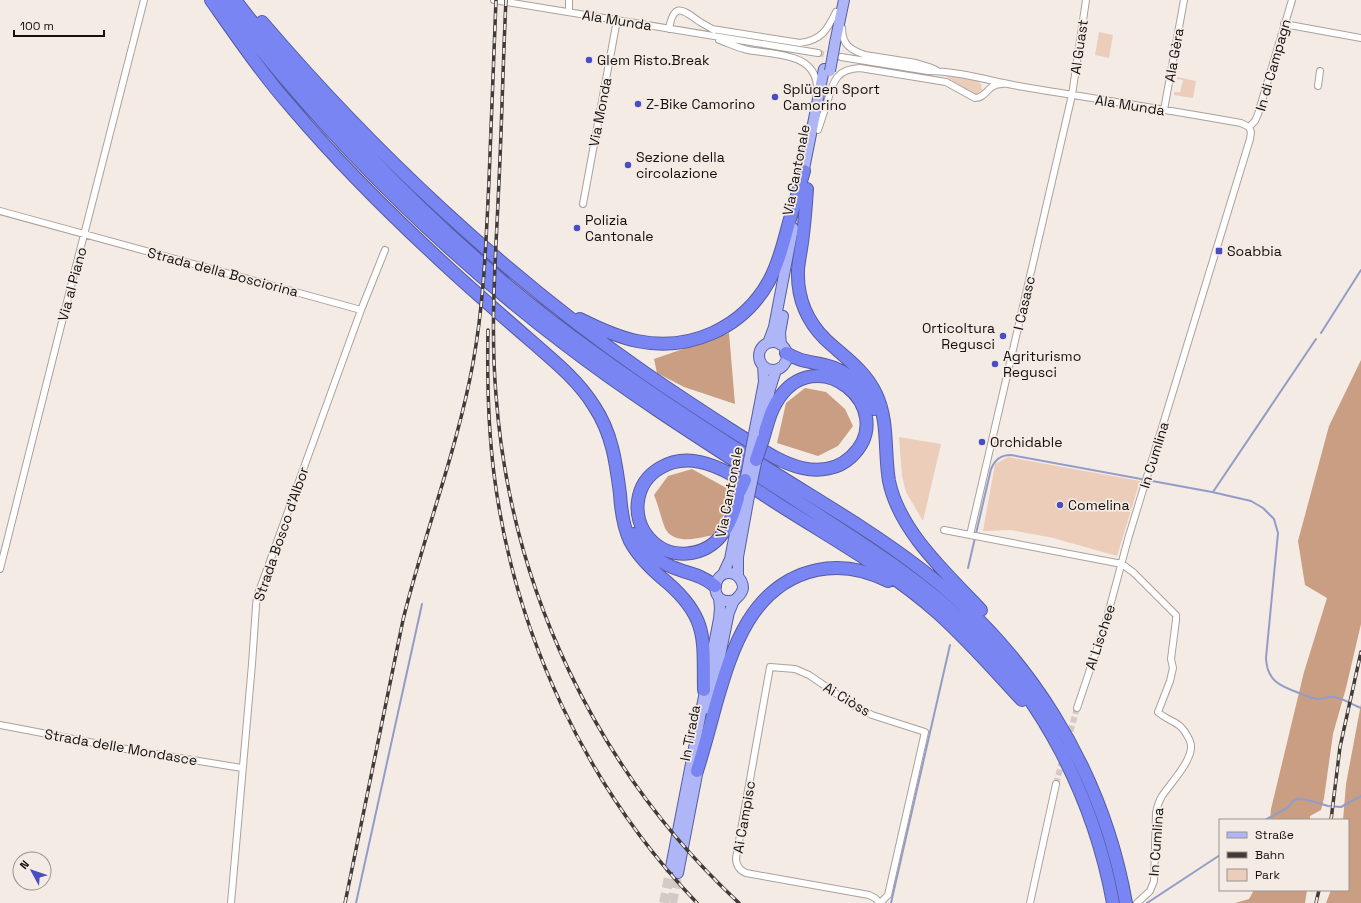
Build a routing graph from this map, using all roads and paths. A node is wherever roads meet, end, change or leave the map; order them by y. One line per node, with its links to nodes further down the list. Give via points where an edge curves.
1 (144, 0): 41 (street, Via al Piano)
2 (211, 0): 53 (highway, via 268,79 350,173 425,246 562,368 588,396 611,441)
3 (222, 0): 69 (highway, via 327,128 390,193 460,258 535,321 612,379 881,555 935,596 969,627 1000,661 1028,697)
4 (235, 0): 67 (highway, via 286,65 339,124 400,187 468,251 524,299 616,368 709,432 870,533 930,576 966,607 1000,642 1027,675)
5 (243, 0): 43 (highway, via 321,88 383,152 458,223)
6 (494, 0): 13 (street, Ala Munda)
7 (569, 0): 14 (street)
8 (838, 0): 15 (main road, Via Cantonale)
9 (844, 0): 15 (main road, Via Cantonale)
10 (1086, 0): 33 (street, Al Guast)
11 (1184, 0): 34 (street, Ala Gèra)
12 (1292, 0): 17 (street, In di Campagn)
13 (522, 2): 14 (street, Ala Munda)
14 (569, 12): 16 (street, Ala Munda)
15 (839, 13): 19 (street, Ala Munda, via 821,35 811,42 800,43); 26 (street, Ala Munda, via 843,40 852,49 865,55 922,64); 36 (main road, Via Cantonale, via 818,104)
16 (617, 20): 18 (street, Ala Munda); 39 (street, Via Monda)
17 (1284, 24): 21 (street); 35 (street, In di Campagn, via 1258,114)
18 (669, 29): 19 (street, Ala Munda, via 673,14 682,10); 20 (street, Ala Munda)
19 (712, 29): 22 (street, Ala Munda)
20 (708, 36): 22 (street, Ala Munda); 36 (street, Ala Munda, via 746,49 796,58 807,64 814,74 817,87)
21 (1361, 38)
22 (736, 40): 23 (street, Ala Munda)
23 (818, 53)
24 (841, 57): 25 (street, Ala Munda)
25 (928, 71): 26 (street, Ala Munda); 29 (street, Ala Munda)
26 (938, 71): 28 (street, Ala Munda)
27 (1320, 71): 31 (street)
28 (980, 78): 30 (street, Ala Munda); 32 (street, via 985,82)
29 (946, 82): 32 (street, Ala Munda, via 975,98); 36 (street, Ala Munda, via 860,68 847,70 833,83)
30 (1011, 85): 32 (street, Ala Munda, via 993,85); 33 (street, Ala Munda)
31 (1318, 86)
32 (986, 92)
33 (1072, 95): 34 (street, Ala Munda); 55 (street, I Casasc)
34 (1164, 110): 35 (street, Ala Munda)
35 (1249, 126): 56 (street, In Cumlina, via 1250,139)
36 (815, 130): 37 (main road, Via Cantonale); 38 (main road, Via Cantonale)
37 (804, 170): 43 (highway, via 780,256 769,281 744,314 716,332 684,342 661,344 637,341 588,323); 45 (main road, Via Cantonale, via 774,327)
38 (807, 189): 46 (main road, Via Cantonale, via 780,328); 50 (highway, via 798,270 802,303 815,328 860,370 874,389 884,422)
39 (583, 204)
40 (0, 211): 41 (street, Strada della Bosciorina)
41 (85, 235): 44 (street, Strada della Bosciorina); 57 (street, Via al Piano)
42 (385, 250): 44 (street, Strada Bosco d'Albor)
43 (534, 288): 49 (highway, via 587,331 648,375 725,426 789,464 817,470 829,469 844,462 856,452 863,440 866,428 865,413 858,397 846,385 829,378 810,377 792,385 778,399)
44 (361, 310): 70 (street, Strada Bosco d'Albor, via 259,591)
45 (768, 343): 46 (main road, via 775,342); 47 (main road, via 759,354)
46 (784, 349): 48 (main road, via 787,357 785,363); 50 (highway, via 803,361 838,369 860,386 875,411)
47 (763, 366): 48 (main road); 49 (main road, Via Cantonale)
48 (776, 370): 49 (main road, Via Cantonale)
49 (759, 437): 51 (highway, bridge); 52 (main road, Via Cantonale, bridge)
50 (886, 458): 67 (highway, via 893,494 908,525 934,559 1027,663 1052,701)
51 (756, 460): 52 (main road, Via Cantonale, bridge)
52 (744, 490): 58 (main road, Via Cantonale, via 730,559); 59 (main road, Via Cantonale); 62 (highway, via 723,534 701,551 681,554 662,549 647,536 639,520 639,496 643,484 655,471 678,461 708,464 738,479 847,548)
53 (621, 508): 60 (highway, via 632,532 649,553 668,565 697,575); 64 (highway, via 626,532 638,554 680,594 696,616 704,642)
54 (944, 530): 55 (street)
55 (971, 535): 56 (street)
56 (1122, 564): 65 (street, Al Lischee, via 1105,625); 77 (street, In Cumlina, via 1176,616 1171,659 1173,668 1158,712 1182,728 1191,746 1176,779 1158,803 1154,881 1147,895)
57 (0, 569)
58 (723, 574): 59 (main road, via 731,573); 60 (main road, via 717,580)
59 (738, 576): 61 (main road, via 743,588 741,595)
60 (717, 592): 61 (main road, via 726,601); 64 (main road, via 719,619)
61 (735, 600): 71 (main road, In Tirada, via 728,618)
62 (925, 603): 69 (highway, via 975,649); 71 (highway, via 881,577 848,569 815,570 780,586 754,613 735,647)
63 (770, 667): 68 (street, Ai Ciòss, via 795,669 814,678 872,715); 68 (street, Ai Campisc, via 736,858 737,866 742,872 869,895 880,903 888,895)
64 (704, 690): 71 (main road, In Tirada, via 674,870)
65 (1076, 708)
66 (0, 725): 70 (street, Strada delle Mondasce)
67 (1062, 728): 76 (highway, via 1081,763 1100,808 1117,861)
68 (925, 732)
69 (1052, 735): 75 (highway, via 1073,774 1091,820)
70 (242, 768): 73 (street, Strada Bosco d'Albor)
71 (697, 771)
72 (1056, 784): 74 (street)
73 (231, 903)
74 (1030, 903)
75 (1113, 903)
76 (1126, 903)
77 (1137, 903)

